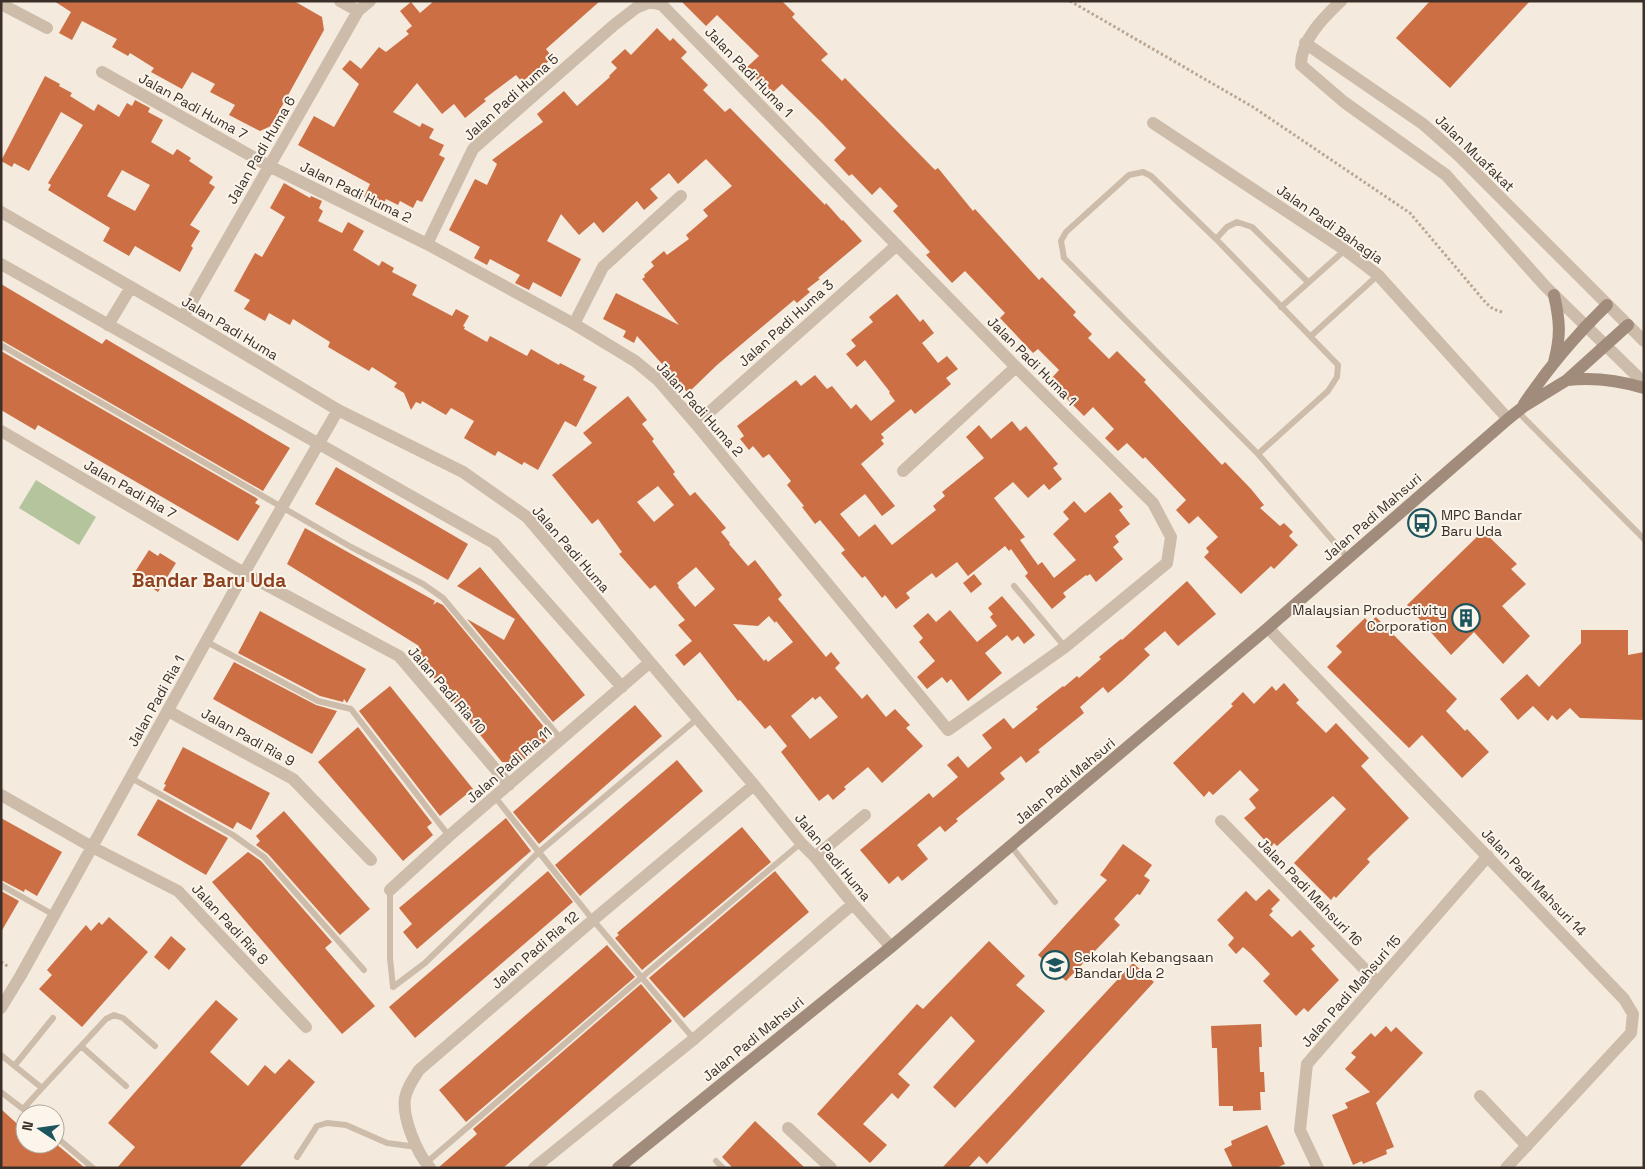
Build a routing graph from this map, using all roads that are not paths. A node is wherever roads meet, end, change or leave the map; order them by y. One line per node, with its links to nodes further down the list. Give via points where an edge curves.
1 (340, 1): 6 (street)
2 (370, 1): 6 (street, Jalan Padi Huma 6)
3 (1341, 1): 8 (street)
4 (650, 2): 15 (street, Jalan Padi Huma 5, via 614,25 473,149); 16 (street, Jalan Padi Huma 1, via 662,6)
5 (1, 4): 7 (street)
6 (358, 11): 11 (street, Jalan Padi Huma 6)
7 (47, 28)
8 (1305, 43): 22 (street, via 1301,65 1308,73 1446,175); 23 (street, Jalan Muafakat, via 1423,124)
9 (102, 72): 11 (street, Jalan Padi Huma 7)
10 (1152, 123): 17 (street, Jalan Padi Bahagia)
11 (268, 166): 15 (street, Jalan Padi Huma 2); 25 (street, Jalan Padi Huma 6)
12 (681, 196): 26 (street, via 603,267)
13 (1, 212): 21 (street, Jalan Padi Huma)
14 (1216, 240): 20 (lane, via 1226,227 1237,222 1252,227); 24 (lane); 44 (lane, via 1151,176 1143,172 1129,175 1061,240 1064,258)
15 (426, 244): 26 (street, Jalan Padi Huma 2)
16 (897, 245): 35 (street, Jalan Padi Huma 1); 41 (street, Jalan Padi Huma 3)
17 (1345, 250): 19 (street, Jalan Padi Bahagia); 20 (lane)
18 (1, 264): 27 (street)
19 (1378, 275): 30 (lane); 40 (street, Jalan Padi Bahagia)
20 (1308, 282): 24 (lane)
21 (131, 287): 25 (street, Jalan Padi Huma); 27 (street)
22 (1554, 295): 28 (street); 34 (main road, via 1560,332)
23 (1607, 305): 28 (main road, Jalan Padi Mahsuri); 29 (street, Jalan Muafakat)
24 (1281, 307): 30 (lane)
25 (184, 317): 39 (street, Jalan Padi Huma)
26 (574, 324): 41 (street, Jalan Padi Huma 2, via 635,361 658,380)
27 (108, 325): 43 (street)
28 (1586, 325): 33 (street); 34 (main road, Jalan Padi Mahsuri)
29 (1628, 325): 31 (street, Jalan Muafakat); 33 (main road, Jalan Padi Mahsuri)
30 (1311, 336): 44 (lane, via 1338,365 1337,377 1328,391)
31 (1644, 341)
32 (1, 345): 46 (lane)
33 (1606, 346): 36 (main road, Jalan Padi Mahsuri); 37 (street)
34 (1553, 364): 40 (main road, Jalan Padi Mahsuri)
35 (1016, 367): 45 (street); 53 (street, Jalan Padi Huma 1, via 1153,503 1171,537 1167,562)
36 (1567, 380): 38 (main road, via 1610,379); 40 (main road, Jalan Padi Mahsuri)
37 (1644, 384)
38 (1644, 388)
39 (338, 410): 43 (street, Jalan Padi Ria 1); 54 (street, Jalan Padi Huma, via 463,472 527,517)
40 (1516, 412): 47 (lane); 48 (main road, Jalan Padi Mahsuri)
41 (696, 424): 58 (street, Jalan Padi Huma 2)
42 (1, 431): 49 (street, Jalan Padi Ria 7)
43 (318, 444): 46 (street, Jalan Padi Ria 1); 55 (street, via 494,543)
44 (1258, 454): 48 (lane)
45 (903, 471)
46 (283, 508): 49 (street, Jalan Padi Ria 1); 59 (lane, via 424,584 443,598)
47 (1644, 539)
48 (1348, 558): 51 (main road, Jalan Padi Mahsuri)
49 (244, 573): 52 (street, Jalan Padi Ria 1); 61 (street, Jalan Padi Ria 10, via 399,656)
50 (1014, 586): 53 (lane)
51 (1268, 628): 69 (main road, Jalan Padi Mahsuri); 72 (street, Jalan Padi Mahsuri 14)
52 (207, 642): 56 (street, Jalan Padi Ria 1); 67 (lane, via 318,701 351,709)
53 (1065, 647): 58 (street, Jalan Padi Huma 1)
54 (649, 663): 55 (street, Jalan Padi Ria 11); 57 (street, Jalan Padi Huma)
55 (622, 687): 59 (street, Jalan Padi Ria 11)
56 (168, 711): 60 (street, Jalan Padi Ria 1); 74 (street, Jalan Padi Ria 9, via 292,779)
57 (697, 719): 62 (street, Jalan Padi Huma); 71 (lane)
58 (948, 730)
59 (561, 740): 61 (street, Jalan Padi Ria 11)
60 (131, 778): 70 (street, Jalan Padi Ria 1); 82 (lane, via 233,835 264,857)
61 (509, 785): 64 (street, Jalan Padi Ria 11)
62 (754, 785): 68 (street, Jalan Padi Huma); 80 (street, Jalan Padi Ria 12)
63 (1, 794): 70 (street, Jalan Padi Ria 8)
64 (495, 797): 67 (street, Jalan Padi Ria 11); 71 (lane)
65 (865, 815): 73 (street)
66 (1221, 822): 84 (street, Jalan Padi Mahsuri 16)
67 (449, 836): 76 (street, Jalan Padi Ria 11)
68 (801, 843): 73 (street, Jalan Padi Huma); 83 (lane)
69 (1011, 846): 77 (lane); 81 (main road, Jalan Padi Mahsuri)
70 (92, 847): 79 (street, Jalan Padi Ria 1); 87 (street, Jalan Padi Ria 8, via 178,891)
71 (539, 852): 76 (lane, via 425,963 393,987); 80 (lane)
72 (1488, 856): 84 (street, Jalan Padi Mahsuri 15); 101 (street, Jalan Padi Mahsuri 14, via 1624,999 1633,1014 1631,1033)
73 (815, 857): 78 (street, Jalan Padi Huma)
74 (371, 860)
75 (1, 885): 79 (lane)
76 (390, 890)
77 (1055, 902)
78 (853, 904): 81 (street, Jalan Padi Huma); 88 (street)
79 (54, 914): 85 (street, Jalan Padi Ria 1)
80 (593, 920): 83 (lane); 102 (street, Jalan Padi Ria 12, via 419,1070 405,1098 405,1111)
81 (891, 947): 106 (main road, Jalan Padi Mahsuri)
82 (364, 970)
83 (642, 976): 88 (lane); 105 (lane)
84 (1378, 983): 111 (street, Jalan Padi Mahsuri 15, via 1307,1064 1300,1130)
85 (1, 1008)
86 (53, 1018): 92 (lane)
87 (306, 1027)
88 (694, 1039): 108 (street)
89 (81, 1046): 90 (lane, via 106,1019 114,1015 123,1018); 93 (lane); 94 (lane)
90 (155, 1046)
91 (1, 1055): 92 (lane)
92 (15, 1065): 94 (lane)
93 (126, 1086)
94 (42, 1088): 98 (lane)
95 (1, 1092): 97 (lane)
96 (1480, 1096): 101 (street)
97 (17, 1104)
98 (28, 1104)
99 (788, 1128): 110 (street)
100 (65, 1144): 107 (lane)
101 (1528, 1146): 112 (street, Jalan Padi Mahsuri 14)
102 (417, 1147): 103 (lane, via 387,1143 346,1125 327,1123 317,1126); 105 (street, Jalan Padi Ria 12)
103 (297, 1157)
104 (716, 1161): 109 (lane)
105 (428, 1165)
106 (620, 1167)
107 (93, 1168)
108 (534, 1168)
109 (723, 1168)
110 (831, 1168)
111 (1318, 1168)
112 (1506, 1168)

